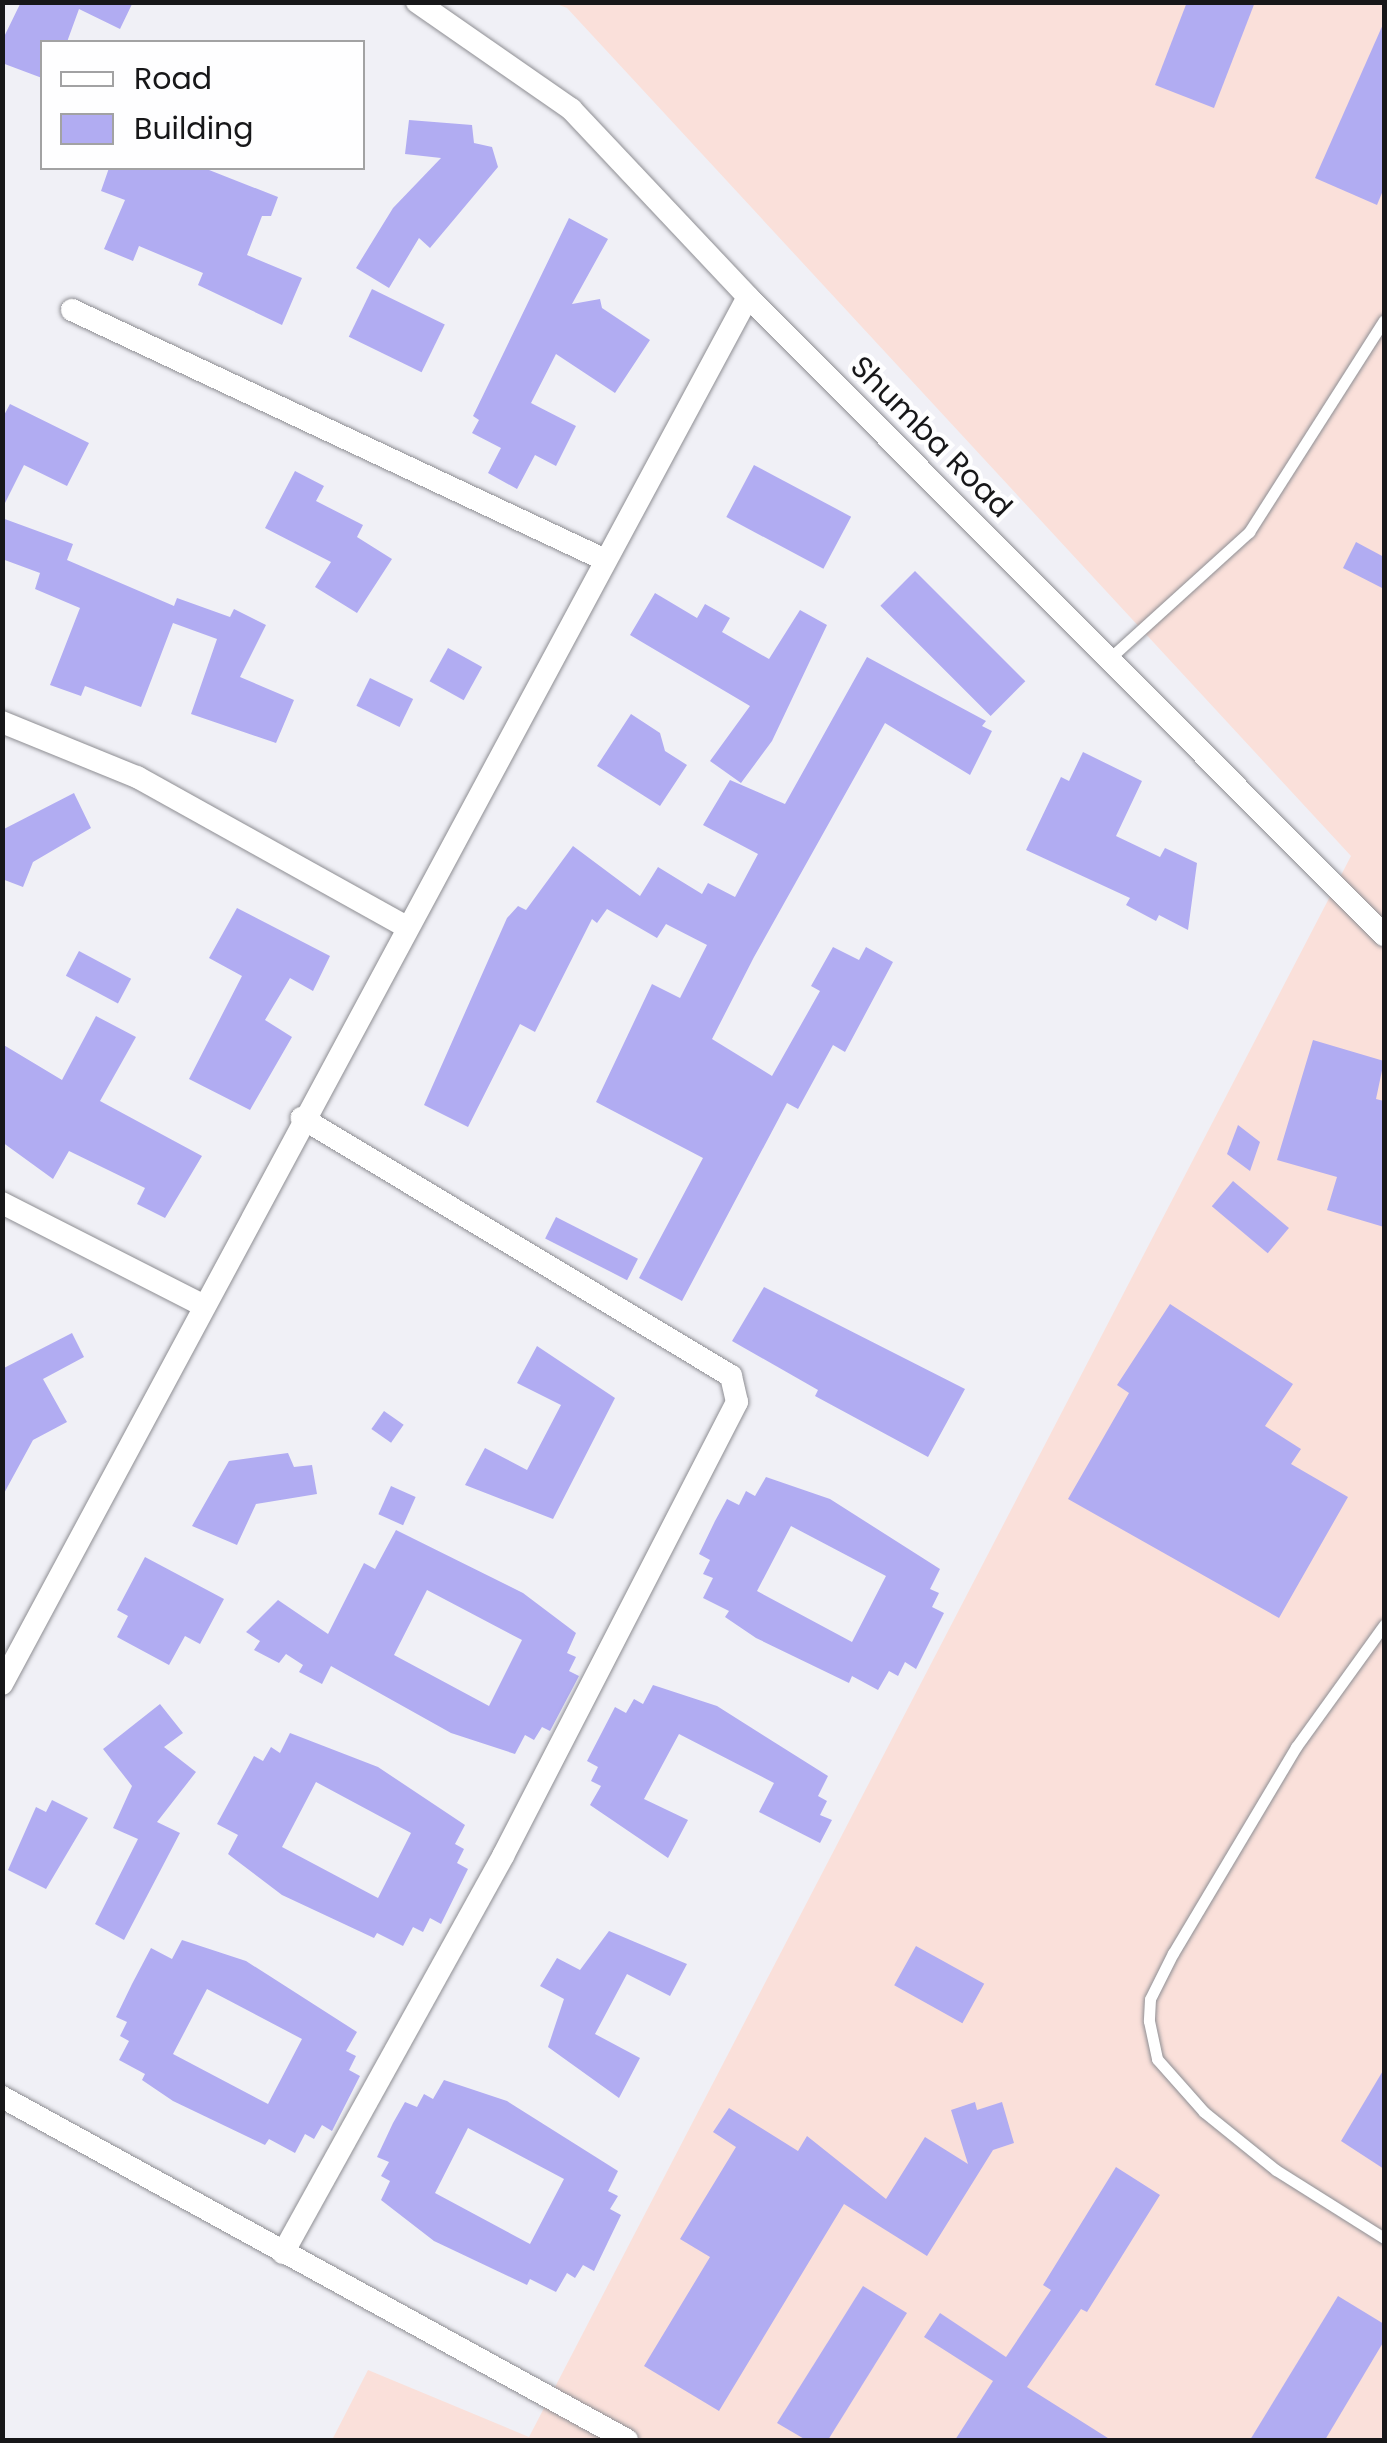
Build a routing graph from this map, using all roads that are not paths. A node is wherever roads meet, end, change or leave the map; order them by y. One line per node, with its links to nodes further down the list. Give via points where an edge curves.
1 (417, 2): 2 (street, Shumba Road, via 571,109)
2 (748, 297): 5 (street); 6 (street, Shumba Road)
3 (72, 310): 5 (street)
4 (1384, 320): 6 (lane, via 1249,532)
5 (603, 559): 8 (street)
6 (1110, 658): 9 (street, Shumba Road)
7 (2, 722): 8 (street, via 137,778)
8 (405, 926): 10 (street)
9 (1384, 935)
10 (302, 1118): 12 (street); 17 (street, via 730,1376 737,1402 502,1856)
11 (2, 1203): 12 (street)
12 (202, 1306): 14 (street)
13 (1384, 1624): 16 (lane, via 1296,1747 1173,1953 1150,1998 1149,2021 1157,2059 1204,2112 1276,2170)
14 (5, 1673)
15 (2, 2097): 17 (street)
16 (1384, 2238)
17 (283, 2253): 18 (street)
18 (626, 2440)

